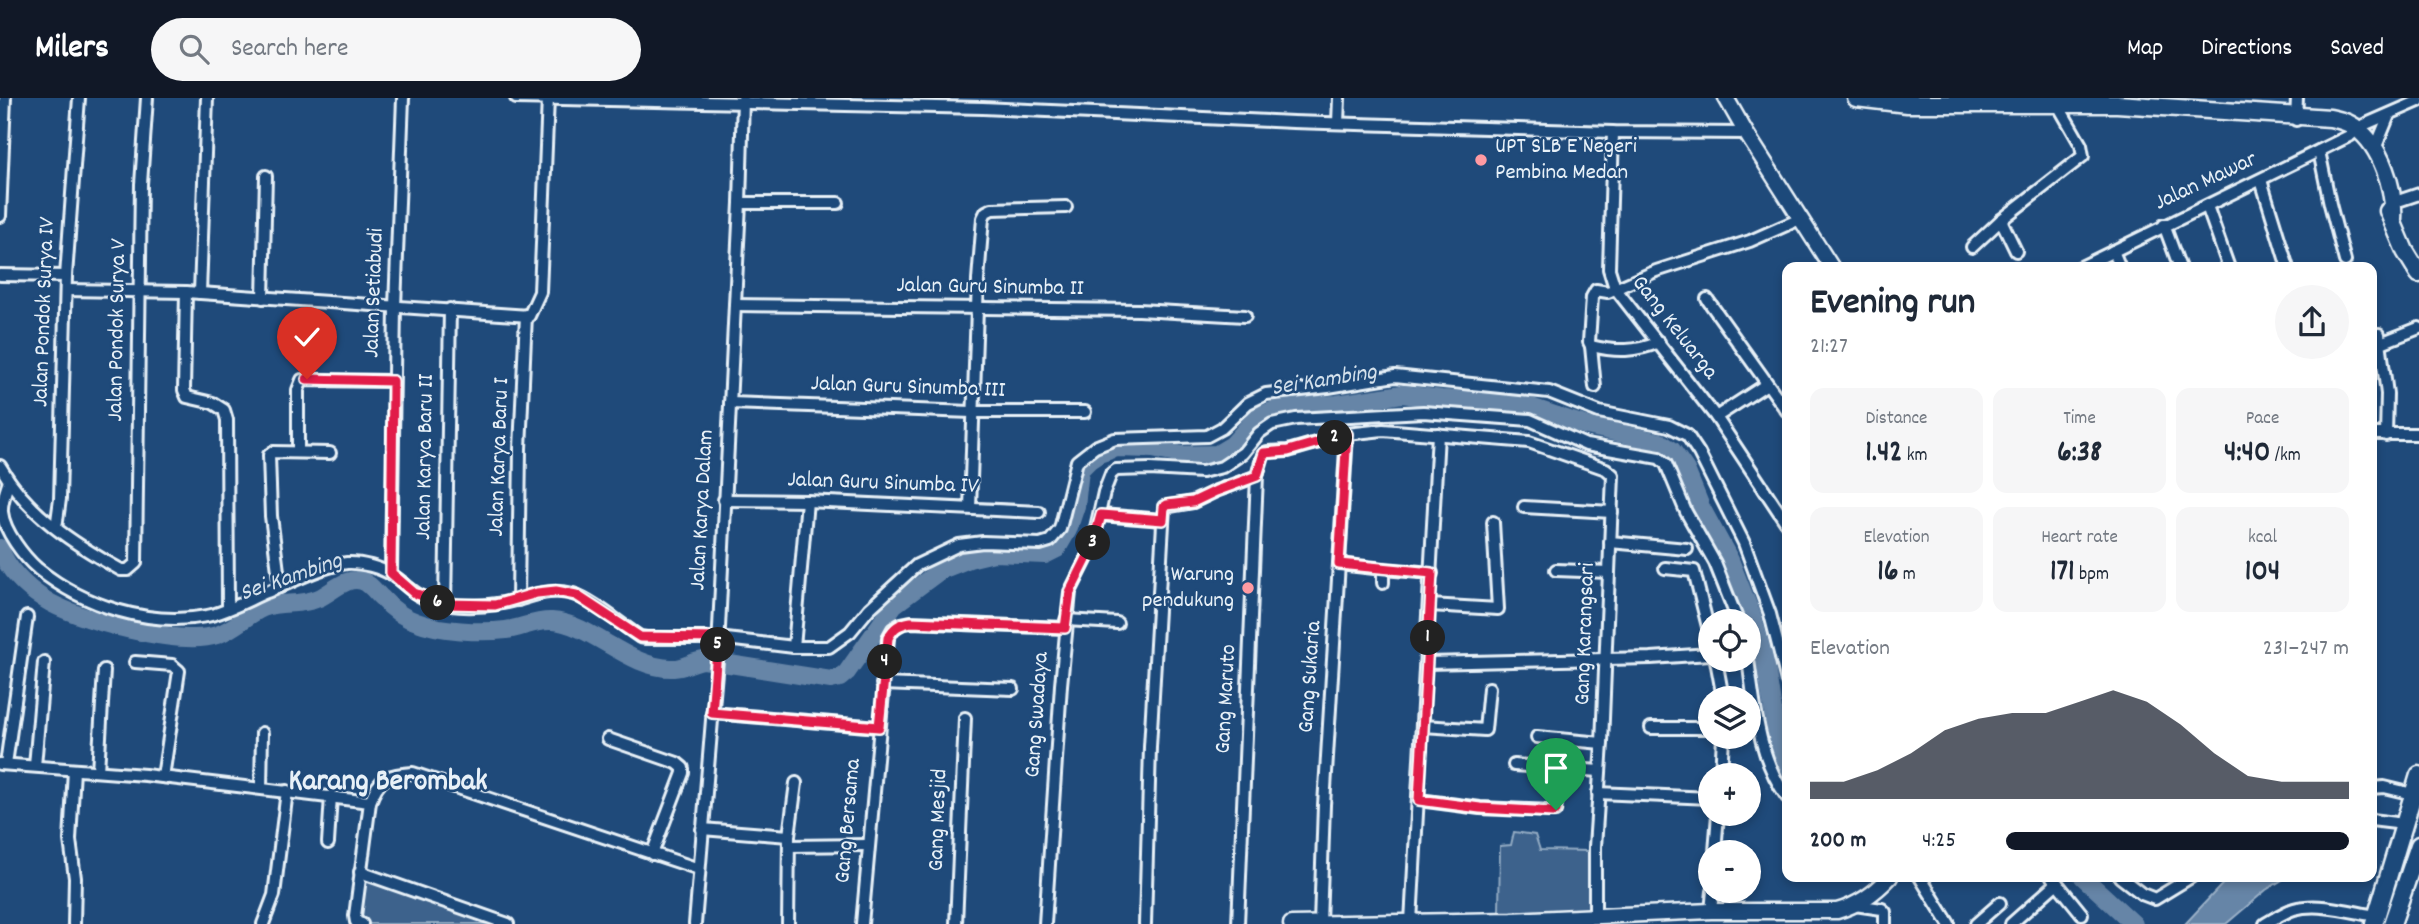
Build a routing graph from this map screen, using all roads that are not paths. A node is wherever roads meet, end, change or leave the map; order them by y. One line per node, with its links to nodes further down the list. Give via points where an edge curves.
1 (5, 98): 34 (street)
2 (79, 98): 50 (street, Jalan Pondok Surya IV)
3 (147, 98): 53 (street, Jalan Pondok Surya V)
4 (207, 98): 55 (street)
5 (403, 98): 59 (street, Jalan Setiabudi)
6 (516, 98): 10 (street)
7 (1339, 98): 20 (street)
8 (1726, 98): 23 (main road)
9 (1856, 98): 17 (highway, via 1907,104)
10 (548, 99): 11 (street); 62 (street, via 540,292)
11 (646, 99): 13 (street)
12 (2419, 99): 19 (street, Jalan Mawar)
13 (743, 101): 16 (street); 29 (street, Jalan Karya Dalam)
14 (2115, 101): 15 (highway); 17 (highway)
15 (2192, 103): 18 (highway)
16 (1004, 104): 20 (street)
17 (2058, 105): 36 (street, via 2081,145 2082,156)
18 (2295, 112): 21 (highway)
19 (2389, 116): 21 (street, Jalan Mawar); 24 (street)
20 (1338, 123): 22 (street)
21 (2354, 131): 24 (highway); 25 (street, Jalan Mawar); 33 (highway)
22 (1613, 132): 23 (street); 51 (street, Gang Keluarga, via 1609,269)
23 (1746, 133): 35 (main road)
24 (2375, 149): 33 (highway)
25 (2319, 151): 27 (street, Jalan Mawar); 41 (street)
26 (266, 176): 56 (street)
27 (2261, 180): 31 (street, Jalan Mawar); 47 (street)
28 (2419, 194): 33 (street)
29 (740, 203): 30 (street); 58 (street, Jalan Karya Dalam)
30 (838, 203)
31 (2207, 206): 37 (street, Jalan Mawar); 46 (street)
32 (1066, 207): 61 (street, via 986,212)
33 (2393, 211): 48 (highway, via 2405,251)
34 (0, 216)
35 (1800, 219): 42 (main road); 51 (street)
36 (2001, 220): 38 (street); 39 (street)
37 (2164, 225): 40 (street, Jalan Mawar); 45 (street)
38 (1972, 247)
39 (2016, 251)
40 (2113, 251): 43 (street, Jalan Mawar); 44 (street)
41 (2346, 261)
42 (1828, 262)
43 (2091, 262)
44 (2118, 262)
45 (2178, 262)
46 (2227, 262)
47 (2286, 262)
48 (2419, 274)
49 (0, 275): 50 (street)
50 (66, 276): 52 (street, Jalan Pondok Surya IV)
51 (1615, 288): 65 (street, Gang Keluarga); 66 (street, via 1596,290 1592,297)
52 (66, 290): 53 (street); 95 (street, Jalan Pondok Surya IV)
53 (139, 291): 54 (street); 95 (street, Jalan Pondok Surya V, via 136,563 121,570 75,545)
54 (186, 292): 55 (street); 110 (street, via 184,390 187,397 224,410 228,420)
55 (200, 293): 56 (street)
56 (263, 298): 59 (street)
57 (1707, 299): 68 (street)
58 (735, 305): 61 (street, Jalan Guru Sinumba II); 70 (street, Jalan Karya Dalam)
59 (395, 307): 60 (street); 67 (street, Jalan Setiabudi)
60 (450, 309): 62 (street); 108 (street, Jalan Karya Baru II)
61 (977, 309): 63 (street, Jalan Guru Sinumba II); 72 (street)
62 (526, 315): 107 (street, Jalan Karya Baru I)
63 (1245, 316)
64 (2419, 328): 79 (street, via 2380,338 2387,394)
65 (1659, 342): 66 (street, via 1641,350); 74 (street, Gang Keluarga)
66 (1591, 346): 69 (street)
67 (393, 381): 80 (street, via 302,380); 103 (street, Jalan Setiabudi)
68 (1767, 384): 71 (street); 74 (street)
69 (1595, 387)
70 (730, 403): 72 (street, Jalan Guru Sinumba III); 85 (street, Jalan Karya Dalam)
71 (1782, 404)
72 (972, 412): 73 (street, Jalan Guru Sinumba III); 88 (street)
73 (1085, 412)
74 (1716, 418): 92 (street, Gang Keluarga)
75 (1347, 434): 76 (street, via 1383,430); 83 (street, via 1264,453); 98 (street, Gang Sukaria)
76 (1438, 434): 90 (street, Gang Karangsari, via 1540,445 1606,469 1614,480); 104 (street)
77 (2377, 434): 79 (street)
78 (2419, 434): 79 (street)
79 (2386, 435)
80 (298, 452): 81 (street); 106 (street, via 273,452 268,461)
81 (330, 453)
82 (0, 466): 84 (street)
83 (1257, 476): 93 (street, via 1193,502 1167,505); 198 (street, Gang Maruto)
84 (9, 481): 95 (street); 110 (street, via 2,514 24,557 89,601 156,618 205,616)
85 (724, 500): 86 (street, Jalan Guru Sinumba IV); 116 (street, Jalan Karya Dalam)
86 (807, 501): 88 (street, Jalan Guru Sinumba IV); 117 (street)
87 (1524, 507): 90 (street)
88 (970, 508): 89 (street, Jalan Guru Sinumba IV)
89 (1039, 512)
90 (1612, 512): 96 (street, Gang Karangsari)
91 (1101, 515): 93 (street); 112 (street, Gang Swadaya, via 1113,471 1202,472 1222,467 1272,424 1423,412 1530,420 1586,445 1659,458 1666,464); 115 (street, Gang Swadaya, via 1091,550 1070,592)
92 (1782, 517)
93 (1163, 520): 197 (street)
94 (1493, 522): 109 (street, via 1498,609)
95 (56, 528)
96 (1610, 542): 97 (street); 102 (street, Gang Karangsari)
97 (1687, 549)
98 (1339, 564): 100 (street); 185 (street, Gang Sukaria)
99 (1665, 568): 111 (street, via 1694,571)
100 (1384, 569): 104 (street); 105 (street)
101 (1556, 570): 102 (street)
102 (1609, 572): 119 (street, Gang Karangsari)
103 (391, 573): 106 (street, via 347,563); 108 (street, via 414,593)
104 (1432, 573): 109 (street)
105 (1383, 583)
106 (280, 587): 110 (street)
107 (518, 600): 108 (street, via 495,605); 116 (street, via 556,591 576,595 640,637)
108 (445, 604)
109 (1430, 605): 123 (street)
110 (228, 608)
111 (1704, 609)
112 (1733, 609)
113 (27, 617): 139 (street)
114 (1117, 623): 115 (street)
115 (1066, 624): 126 (street, Gang Bersama, via 901,624 888,638); 196 (street, Gang Swadaya)
116 (718, 643): 117 (street); 129 (street, Jalan Karya Dalam)
117 (794, 647): 120 (street, via 829,647 839,642 917,565 959,545 1050,541 1060,529 1077,461 1095,447 1115,439 1207,436 1266,394 1395,376 1549,392 1599,412 1681,430 1699,453 1744,543)
118 (1698, 655): 119 (street)
119 (1604, 659): 123 (street); 138 (street, Gang Karangsari)
120 (1782, 661)
121 (44, 662): 141 (street)
122 (135, 662): 147 (street, via 172,665 179,671)
123 (1427, 663): 131 (street)
124 (104, 670): 144 (street)
125 (1750, 672): 151 (street, via 1763,745)
126 (882, 684): 128 (street); 132 (street, Gang Bersama)
127 (1489, 688): 131 (street, via 1485,730)
128 (1013, 689)
129 (712, 713): 132 (street); 160 (street, Jalan Karya Dalam)
130 (964, 718): 195 (street, Gang Mesjid)
131 (1423, 726): 157 (street)
132 (879, 727): 164 (street, Gang Bersama)
133 (1651, 728): 134 (street)
134 (1698, 728)
135 (262, 733): 149 (street)
136 (1537, 737): 138 (street)
137 (608, 739): 166 (street, via 682,768)
138 (1602, 743): 145 (street, Gang Karangsari)
139 (3, 764): 141 (street)
140 (1514, 765): 142 (street)
141 (36, 766): 143 (street)
142 (1561, 768): 145 (street); 157 (street, via 1555,811)
143 (74, 770): 144 (street); 188 (street, via 70,840)
144 (98, 771): 147 (street)
145 (1600, 771): 153 (street, Gang Karangsari)
146 (2419, 775): 154 (highway)
147 (163, 777): 149 (street)
148 (796, 783): 162 (street)
149 (261, 788): 152 (street)
150 (2377, 788): 154 (street)
151 (1782, 789)
152 (287, 791): 155 (street); 189 (street, via 274,895)
153 (1598, 793): 156 (street); 180 (street, Gang Karangsari, via 1595,848)
154 (2413, 794): 161 (highway)
155 (331, 796): 158 (street); 163 (street)
156 (1698, 797)
157 (1419, 800): 183 (street)
158 (370, 802): 166 (street, via 382,780 413,774); 168 (street)
159 (2377, 822): 161 (street)
160 (702, 829): 162 (street); 167 (street, Jalan Karya Dalam)
161 (2402, 832): 179 (highway)
162 (789, 841): 164 (street); 193 (street)
163 (328, 843)
164 (867, 845): 194 (street, Gang Bersama)
165 (2419, 846): 182 (highway)
166 (652, 854): 167 (street)
167 (699, 869): 192 (street, Jalan Karya Dalam)
168 (360, 872): 190 (street, via 355,916); 191 (street)
169 (1885, 882): 176 (main road)
170 (1923, 882): 202 (street)
171 (2053, 882): 204 (street)
172 (2057, 882): 177 (street)
173 (2126, 882): 174 (street, via 2151,899)
174 (2183, 882)
175 (2000, 903): 203 (street)
176 (1855, 905): 181 (main road, via 1837,911); 201 (street, via 1882,909)
177 (2082, 914)
178 (1703, 915): 180 (main road); 181 (main road)
179 (2376, 915): 205 (street, via 2302,908)
180 (1603, 917): 184 (main road)
181 (1757, 917)
182 (2394, 920)
183 (1411, 922): 186 (main road); 187 (main road)
184 (1512, 922): 187 (main road)
185 (1320, 923): 186 (main road); 200 (main road)
186 (1364, 923)
187 (1435, 923)
188 (74, 924)
189 (263, 924)
190 (362, 924)
191 (508, 924)
192 (695, 924)
193 (788, 924)
194 (862, 924)
195 (956, 924)
196 (1045, 924)
197 (1145, 924)
198 (1238, 924)
199 (1291, 924): 200 (main road)
200 (1309, 924)
201 (1885, 924)
202 (1950, 924)
203 (1976, 924)
204 (2011, 924)
205 (2265, 924)

